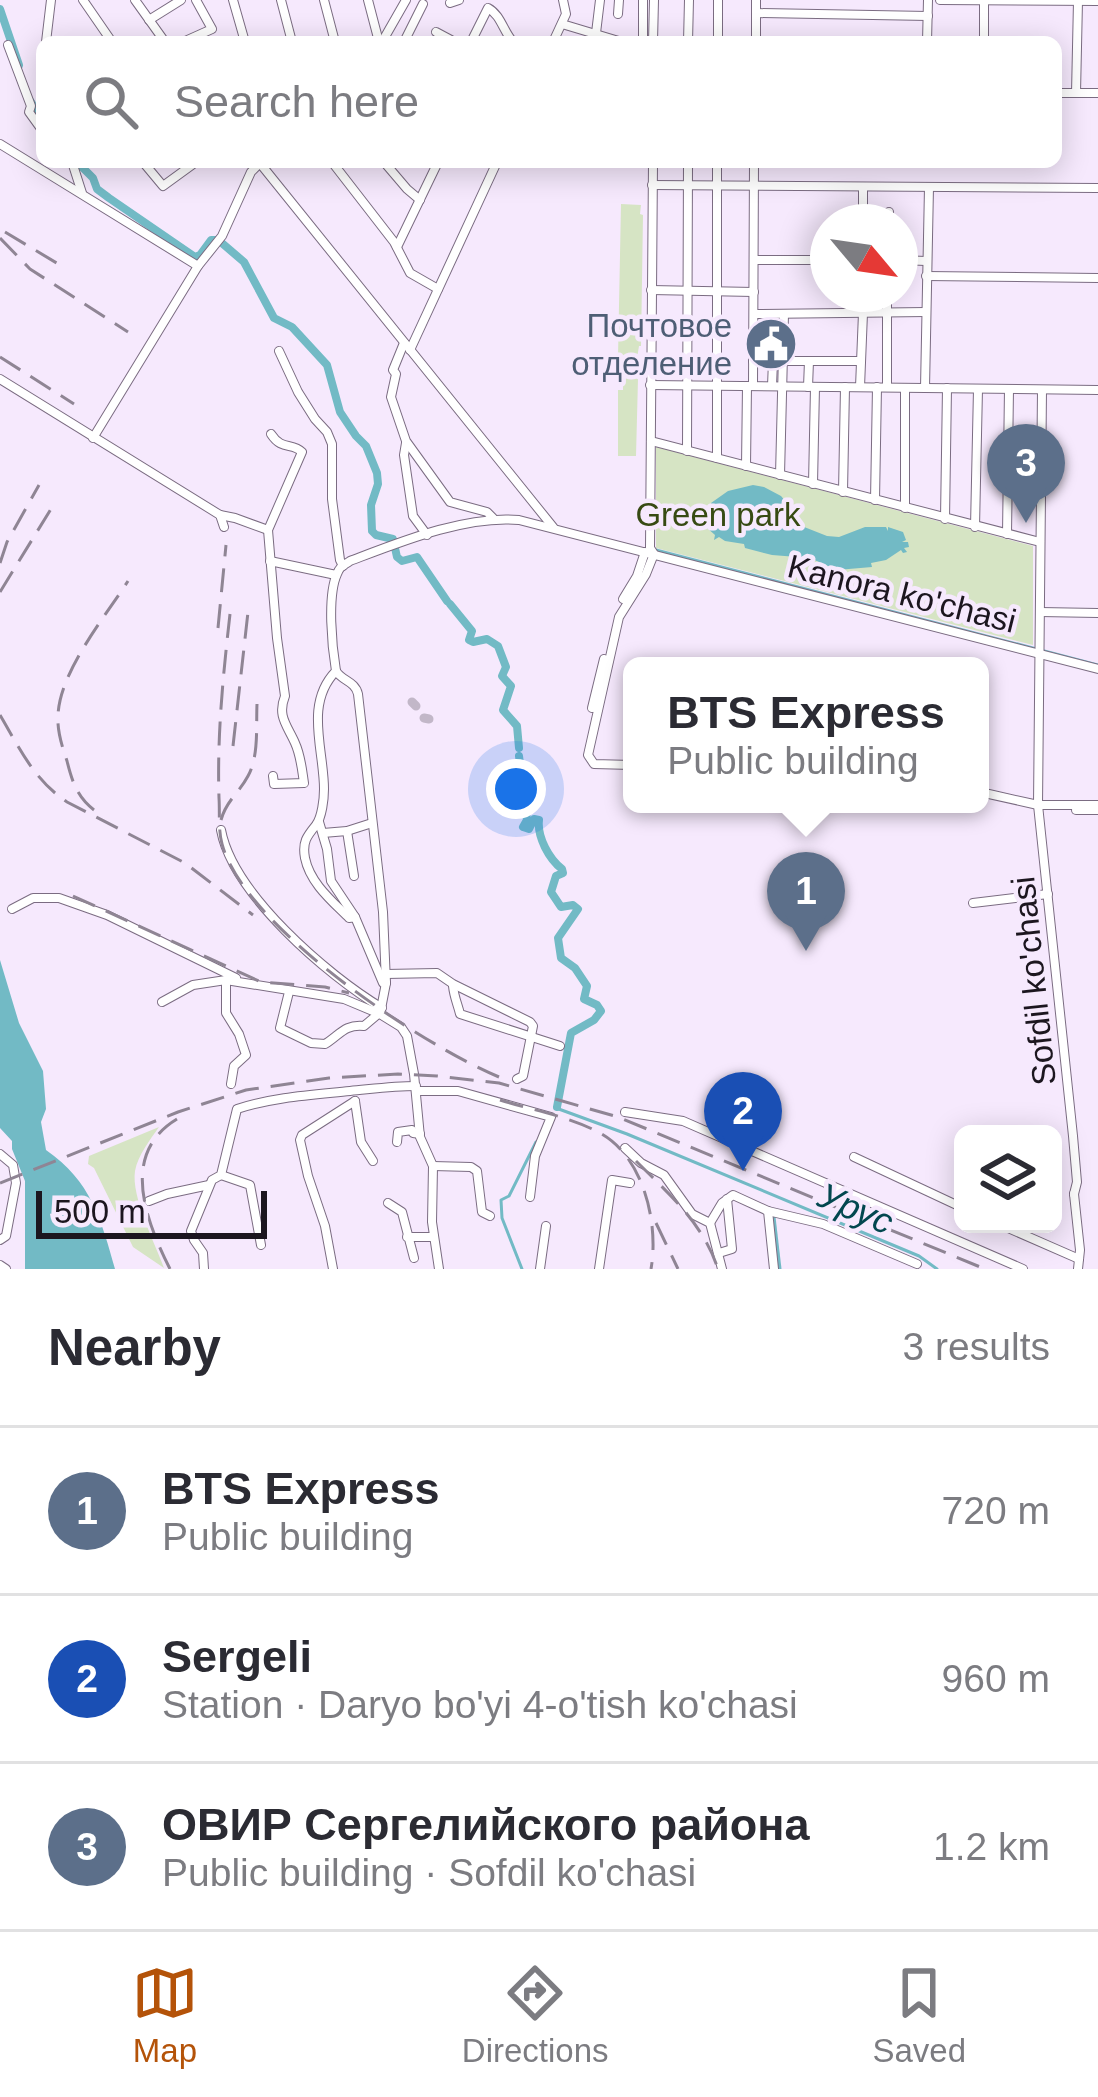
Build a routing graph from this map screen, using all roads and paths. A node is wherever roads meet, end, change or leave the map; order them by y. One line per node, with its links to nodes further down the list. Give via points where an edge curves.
1 (51, 0): 32 (street)
2 (83, 0): 37 (street)
3 (135, 0): 29 (street)
4 (182, 0): 29 (street)
5 (196, 0): 39 (street, via 212,29)
6 (232, 0): 40 (street)
7 (281, 0): 41 (street)
8 (325, 0): 42 (street)
9 (368, 0): 43 (street)
10 (406, 0): 44 (street)
11 (563, 0): 30 (street)
12 (600, 0): 34 (street)
13 (619, 0): 27 (street)
14 (643, 0): 52 (street)
15 (654, 0): 53 (street)
16 (689, 0): 54 (street)
17 (718, 0): 55 (street)
18 (756, 0): 26 (street)
19 (928, 0): 28 (street)
20 (940, 0): 21 (street)
21 (984, 1): 22 (street); 58 (street)
22 (1078, 1): 23 (street); 63 (street)
23 (1098, 2)
24 (423, 4): 45 (street)
25 (487, 4): 31 (street); 47 (street)
26 (756, 13): 28 (street); 56 (street)
27 (618, 14)
28 (928, 16): 57 (street)
29 (149, 20): 38 (street)
30 (562, 23): 34 (street); 50 (street)
31 (502, 28): 48 (street); 49 (street)
32 (48, 31): 35 (street); 36 (street)
33 (436, 32): 46 (street)
34 (596, 33): 51 (street)
35 (47, 36)
36 (53, 36)
37 (108, 36)
38 (161, 36)
39 (196, 36)
40 (242, 36)
41 (290, 36)
42 (334, 36)
43 (379, 36)
44 (385, 36)
45 (407, 36)
46 (443, 36)
47 (474, 36)
48 (498, 36)
49 (508, 36)
50 (556, 36)
51 (605, 36)
52 (643, 36)
53 (653, 36)
54 (688, 36)
55 (718, 36)
56 (756, 36)
57 (927, 36)
58 (984, 36)
59 (8, 45): 60 (street)
60 (16, 64): 61 (street); 65 (street)
61 (0, 70)
62 (1062, 93): 63 (street)
63 (1076, 93): 64 (street)
64 (1098, 93)
65 (36, 122)
66 (0, 144): 67 (street)
67 (36, 166)
68 (39, 168): 89 (street)
69 (74, 168): 89 (street)
70 (148, 168): 71 (street, via 163,186)
71 (188, 168)
72 (254, 168): 97 (street)
73 (264, 168): 110 (street)
74 (337, 168): 92 (street)
75 (391, 168): 90 (street)
76 (435, 168): 90 (street)
77 (494, 168): 100 (street)
78 (652, 168): 82 (street)
79 (688, 168): 83 (street)
80 (717, 168): 84 (street)
81 (754, 168): 85 (street)
82 (652, 185): 83 (street); 101 (street)
83 (688, 186): 84 (street); 102 (street)
84 (717, 186): 85 (street); 103 (street)
85 (754, 186): 87 (street); 93 (street)
86 (928, 187): 87 (street); 88 (street); 96 (street)
87 (863, 188): 91 (street)
88 (1098, 188)
89 (82, 195): 97 (street)
90 (421, 200): 92 (street)
91 (863, 204)
92 (397, 248): 100 (street, via 410,273)
93 (754, 260): 94 (street); 104 (street)
94 (810, 260)
95 (918, 261): 96 (street)
96 (926, 261): 98 (street)
97 (198, 266): 134 (street)
98 (926, 276): 99 (street); 105 (street)
99 (1098, 278)
100 (438, 289): 110 (street)
101 (651, 290): 102 (street); 117 (street)
102 (687, 290): 103 (street); 118 (street)
103 (716, 291): 104 (street); 119 (street)
104 (754, 292): 108 (street)
105 (926, 312): 107 (street); 127 (street)
106 (862, 313): 107 (street); 109 (street); 115 (street)
107 (888, 313): 125 (street)
108 (754, 314): 109 (street); 112 (street)
109 (784, 314): 113 (street)
110 (407, 347): 135 (street, via 393,370 391,397); 147 (street)
111 (279, 351): 163 (street, via 332,444)
112 (753, 361): 113 (street); 120 (street)
113 (778, 361): 114 (street); 121 (street)
114 (809, 361): 115 (street); 122 (street)
115 (861, 361): 124 (street)
116 (0, 380): 134 (street)
117 (650, 385): 118 (street); 136 (street)
118 (686, 385): 119 (street); 137 (street)
119 (716, 385): 120 (street); 138 (street)
120 (750, 386): 121 (street); 139 (street)
121 (777, 386): 122 (street); 140 (street)
122 (811, 387): 123 (street); 141 (street)
123 (845, 387): 124 (street); 142 (street)
124 (860, 387): 125 (street)
125 (882, 387): 126 (street); 144 (street)
126 (905, 388): 127 (street); 146 (street)
127 (926, 388): 128 (street)
128 (947, 388): 129 (street); 150 (street)
129 (978, 388): 130 (street); 153 (street)
130 (1009, 389): 131 (street); 156 (street)
131 (1042, 389): 132 (street); 158 (street, Sofdil ko'chasi)
132 (1098, 390)
133 (271, 434): 155 (street, via 302,452)
134 (93, 438): 148 (street)
135 (406, 441): 145 (street); 157 (street, via 413,516)
136 (650, 441): 137 (street); 160 (street)
137 (687, 451): 138 (street)
138 (717, 458): 139 (street)
139 (746, 466): 140 (street)
140 (780, 475): 141 (street)
141 (813, 484): 142 (street)
142 (843, 492): 144 (street)
143 (433, 499): 145 (street)
144 (875, 500): 146 (street)
145 (450, 502): 149 (street)
146 (904, 508): 150 (street)
147 (538, 511): 151 (street); 154 (street)
148 (224, 516): 152 (street); 155 (street)
149 (494, 519): 151 (street, Kanora ko'chasi); 157 (street)
150 (945, 519): 153 (street)
151 (532, 522): 154 (street, Kanora ko'chasi)
152 (224, 527)
153 (975, 527): 156 (street)
154 (555, 528): 159 (street, Kanora ko'chasi)
155 (268, 530): 161 (street)
156 (1007, 534): 158 (street)
157 (427, 536): 163 (street)
158 (1040, 542): 165 (street, Sofdil ko'chasi)
159 (628, 548): 160 (street, Kanora ko'chasi); 162 (street)
160 (650, 552): 162 (street); 167 (street, Kanora ko'chasi); 170 (street, via 646,574 621,610)
161 (270, 561): 164 (street); 172 (street, via 281,714 304,784 274,784)
162 (641, 564): 170 (street, via 616,611)
163 (343, 566): 164 (street)
164 (336, 575): 169 (street)
165 (1040, 612): 166 (street); 167 (street, Sofdil ko'chasi)
166 (1098, 613)
167 (1040, 650): 168 (street, Kanora ko'chasi); 174 (street, Sofdil ko'chasi)
168 (1098, 669)
169 (336, 671): 176 (street, via 318,704); 177 (street, via 358,694)
170 (602, 677): 171 (street, via 589,764)
171 (623, 766)
172 (273, 776)
173 (989, 797): 174 (street)
174 (1037, 808): 175 (street); 182 (street, Sofdil ko'chasi)
175 (1098, 808)
176 (319, 822): 180 (street); 185 (street, via 304,844 306,863 317,885)
177 (372, 823): 179 (street); 186 (street)
178 (221, 830): 192 (street, via 256,899)
179 (346, 831): 180 (street); 181 (street)
180 (323, 833): 185 (street, via 332,881)
181 (354, 877)
182 (1046, 893): 183 (street); 227 (street, Sofdil ko'chasi)
183 (973, 900)
184 (12, 910): 188 (street, via 33,898 59,898)
185 (355, 917): 186 (street)
186 (386, 978): 189 (street, via 432,971); 192 (street)
187 (226, 980): 188 (street); 191 (street, via 193,985); 196 (street, via 226,1013 246,1055)
188 (248, 984): 190 (street)
189 (453, 984): 193 (street, via 530,1022); 193 (street, via 460,1014)
190 (290, 992): 192 (street); 192 (street, via 280,1028 311,1043 325,1044)
191 (162, 1003)
192 (380, 1012): 197 (street, via 405,1033)
193 (532, 1037): 194 (street); 195 (street)
194 (560, 1046)
195 (517, 1079)
196 (231, 1084)
197 (416, 1088): 198 (street); 200 (street); 210 (street, via 551,1117)
198 (355, 1096): 205 (street, via 361,1142); 207 (street, via 237,1109); 229 (street, via 301,1137)
199 (625, 1112): 235 (street, via 683,1121)
200 (417, 1128): 201 (street, via 398,1132); 206 (street)
201 (397, 1142)
202 (625, 1148): 217 (street)
203 (0, 1154): 222 (street, via 13,1165 16,1183)
204 (854, 1156): 214 (street)
205 (373, 1161)
206 (434, 1166): 216 (street, via 477,1171 482,1211); 220 (street)
207 (221, 1175): 209 (street); 223 (street, via 250,1185)
208 (630, 1183): 232 (street, via 612,1180)
209 (209, 1185): 212 (street); 228 (street, via 191,1231)
210 (530, 1197)
211 (727, 1198): 215 (street); 217 (street); 224 (street, via 732,1249)
212 (148, 1202)
213 (388, 1203): 221 (street, via 401,1212)
214 (954, 1204)
215 (768, 1211): 226 (street, via 824,1224); 234 (street)
216 (490, 1216)
217 (710, 1223): 224 (street)
218 (546, 1226): 231 (street)
219 (1017, 1233): 227 (street)
220 (434, 1237): 221 (street); 230 (street)
221 (407, 1238): 225 (street)
222 (0, 1240)
223 (261, 1245)
224 (718, 1253): 233 (street)
225 (413, 1258)
226 (917, 1264)
227 (1079, 1264)
228 (204, 1269)
229 (333, 1269)
230 (440, 1269)
231 (540, 1269)
232 (599, 1269)
233 (722, 1269)
234 (774, 1269)
235 (1023, 1269)

